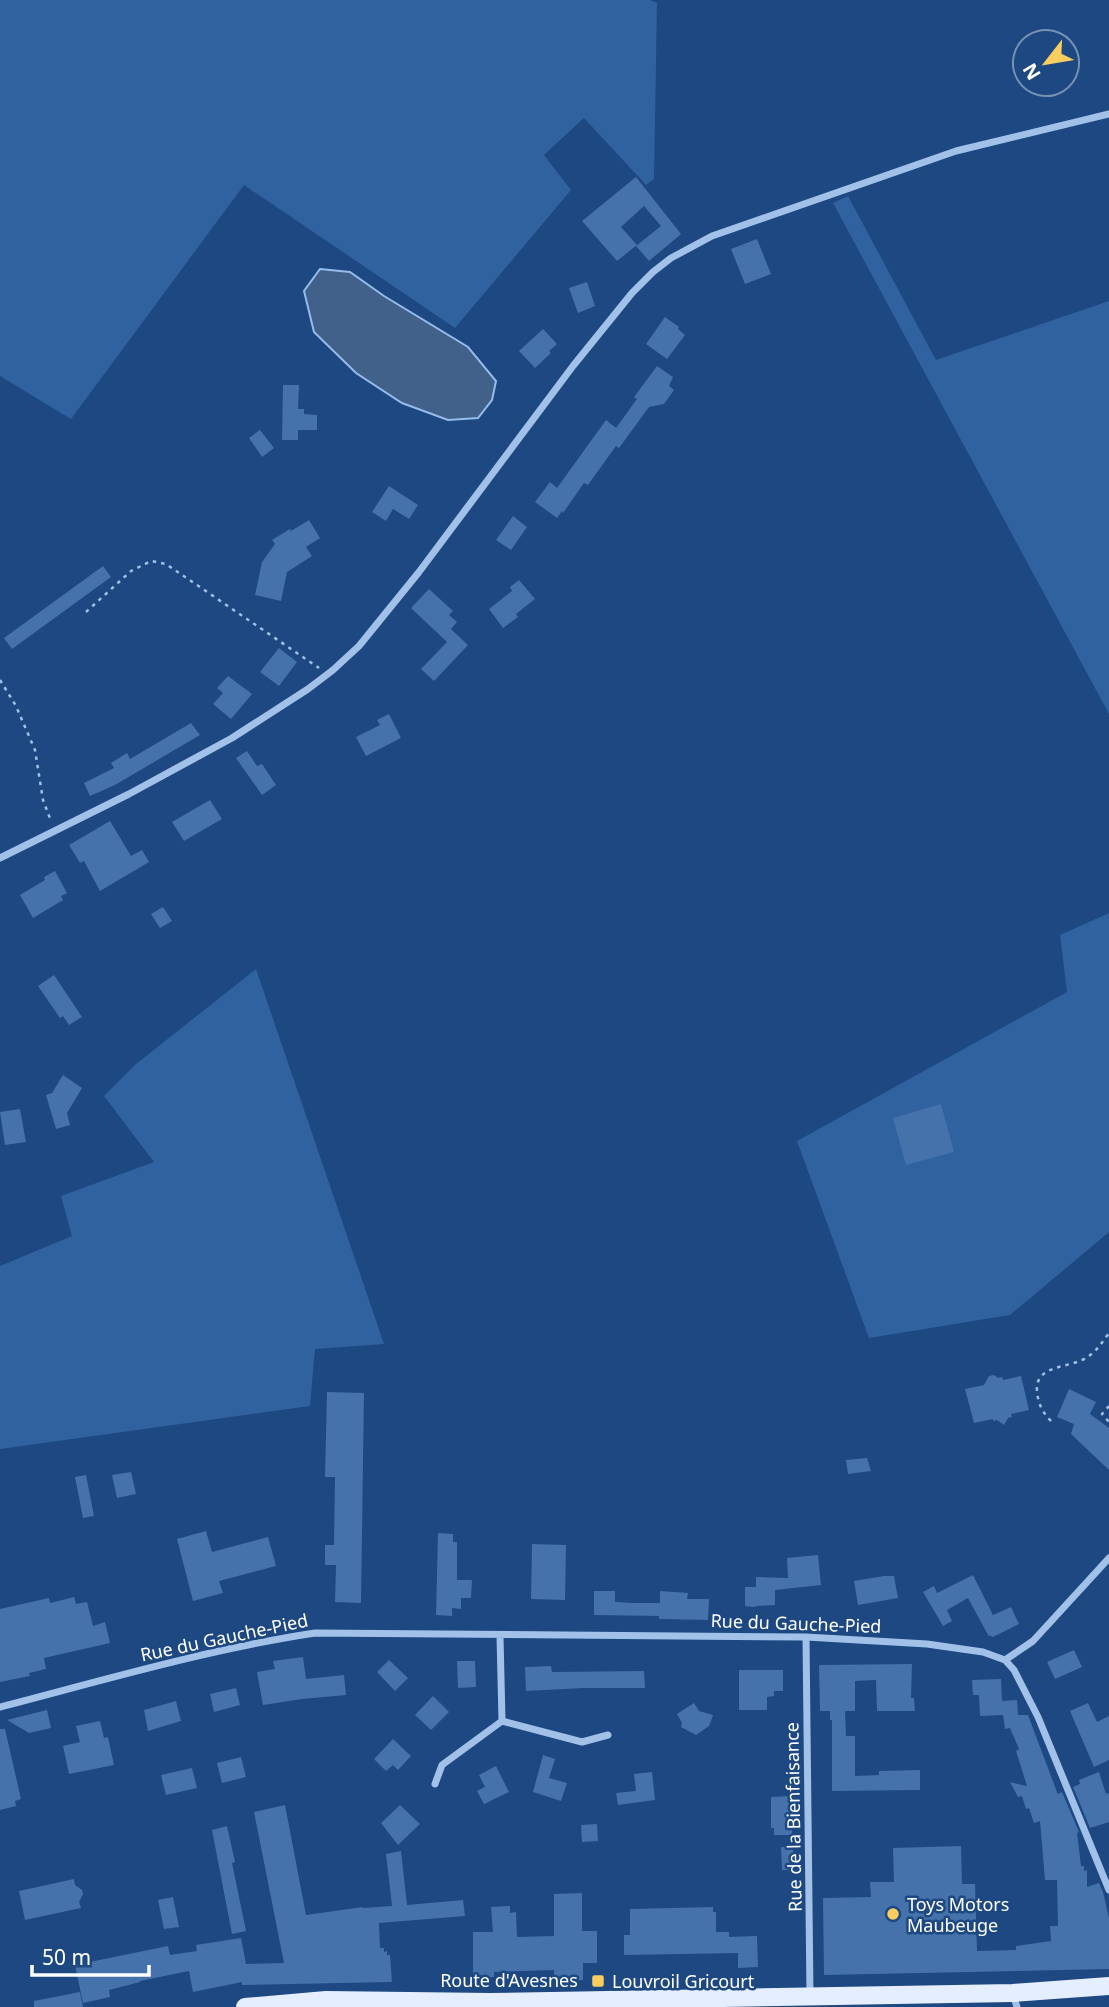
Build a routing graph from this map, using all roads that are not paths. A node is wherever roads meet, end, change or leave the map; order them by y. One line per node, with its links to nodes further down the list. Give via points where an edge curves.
1 (1109, 114): 2 (street, via 956,151 712,236 671,258 632,293 573,366 359,646 308,689 232,738)
2 (0, 858)
3 (1109, 1558): 6 (street, via 1034,1641)
4 (500, 1636): 5 (street, Rue du Gauche-Pied); 7 (street, Rue du Gauche-Pied, via 289,1636); 8 (street)
5 (806, 1637): 6 (street, Rue du Gauche-Pied, via 927,1644); 13 (street, Rue de la Bienfaisance)
6 (1005, 1660): 11 (street, via 1038,1717)
7 (0, 1707)
8 (502, 1721): 9 (street, via 582,1742); 10 (street, via 442,1765)
9 (608, 1735)
10 (435, 1784)
11 (1109, 1890)
12 (1109, 1986): 14 (main road, Route d'Avesnes)
13 (810, 1996): 14 (main road, Route d'Avesnes, via 921,1993); 15 (main road, Route d'Avesnes)
14 (1015, 2000)
15 (466, 2004): 16 (main road, Route d'Avesnes, via 326,2000)
16 (245, 2007)

